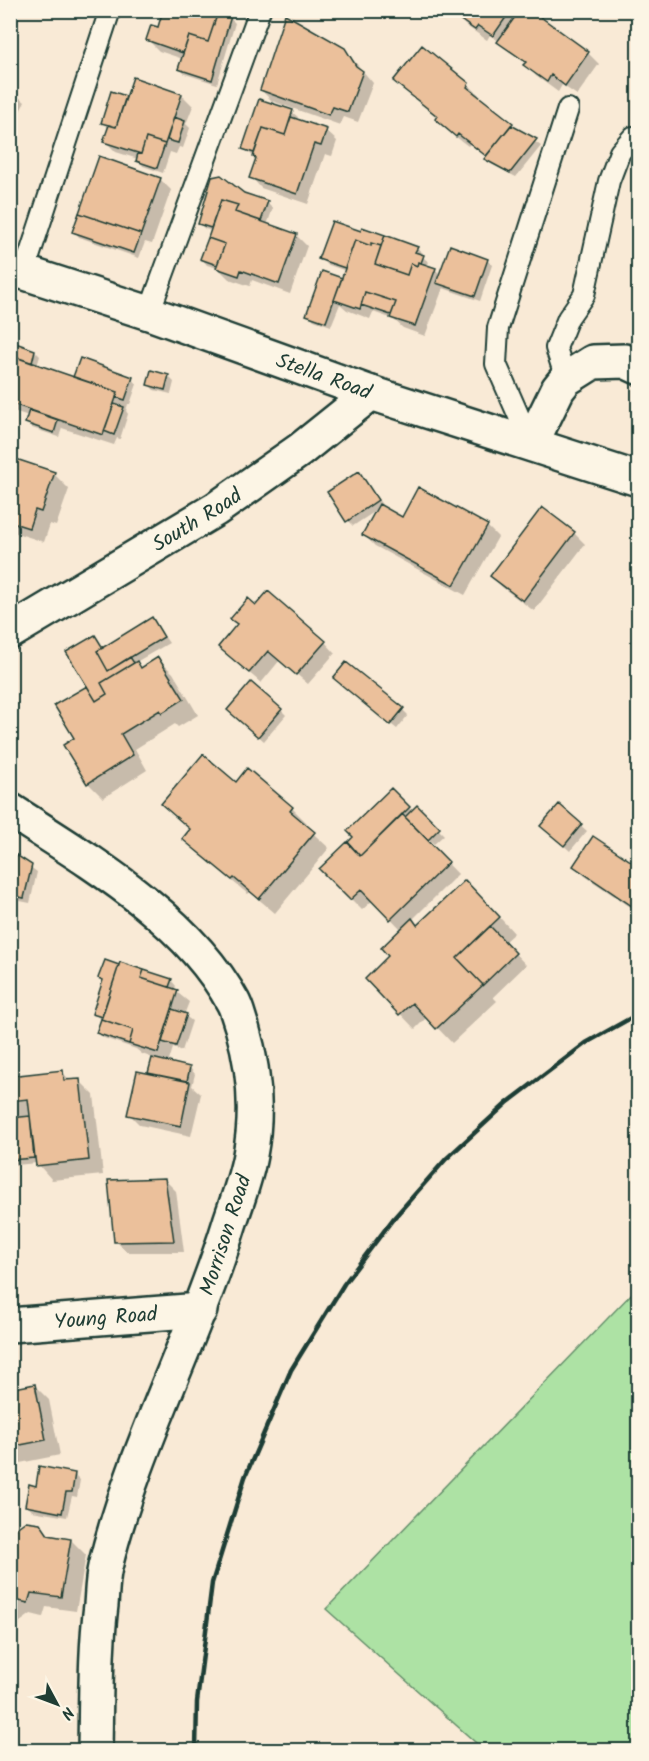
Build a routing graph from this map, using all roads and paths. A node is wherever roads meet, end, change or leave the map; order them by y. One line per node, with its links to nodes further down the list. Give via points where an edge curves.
1 (110, 10): 5 (lane)
2 (260, 10): 6 (lane)
3 (568, 110): 10 (lane, via 498,328 496,364)
4 (639, 137): 8 (lane, via 633,137 620,152 609,181 584,296 568,318 556,348)
5 (17, 270): 6 (street, Stella Road)
6 (149, 313): 9 (street, Stella Road)
7 (639, 367): 8 (street, via 625,361 593,362)
8 (566, 379): 10 (street)
9 (371, 393): 10 (street, Stella Road); 12 (street, South Road, via 300,450 216,509)
10 (531, 444): 11 (street, Stella Road)
11 (639, 479)
12 (10, 632)
13 (10, 810): 14 (street, Morrison Road, via 152,908 212,968 235,1004 248,1046 255,1102 250,1156)
14 (200, 1310): 15 (street, Young Road); 16 (street, Morrison Road, via 161,1402 105,1569 97,1633)
15 (10, 1325)
16 (95, 1750)

